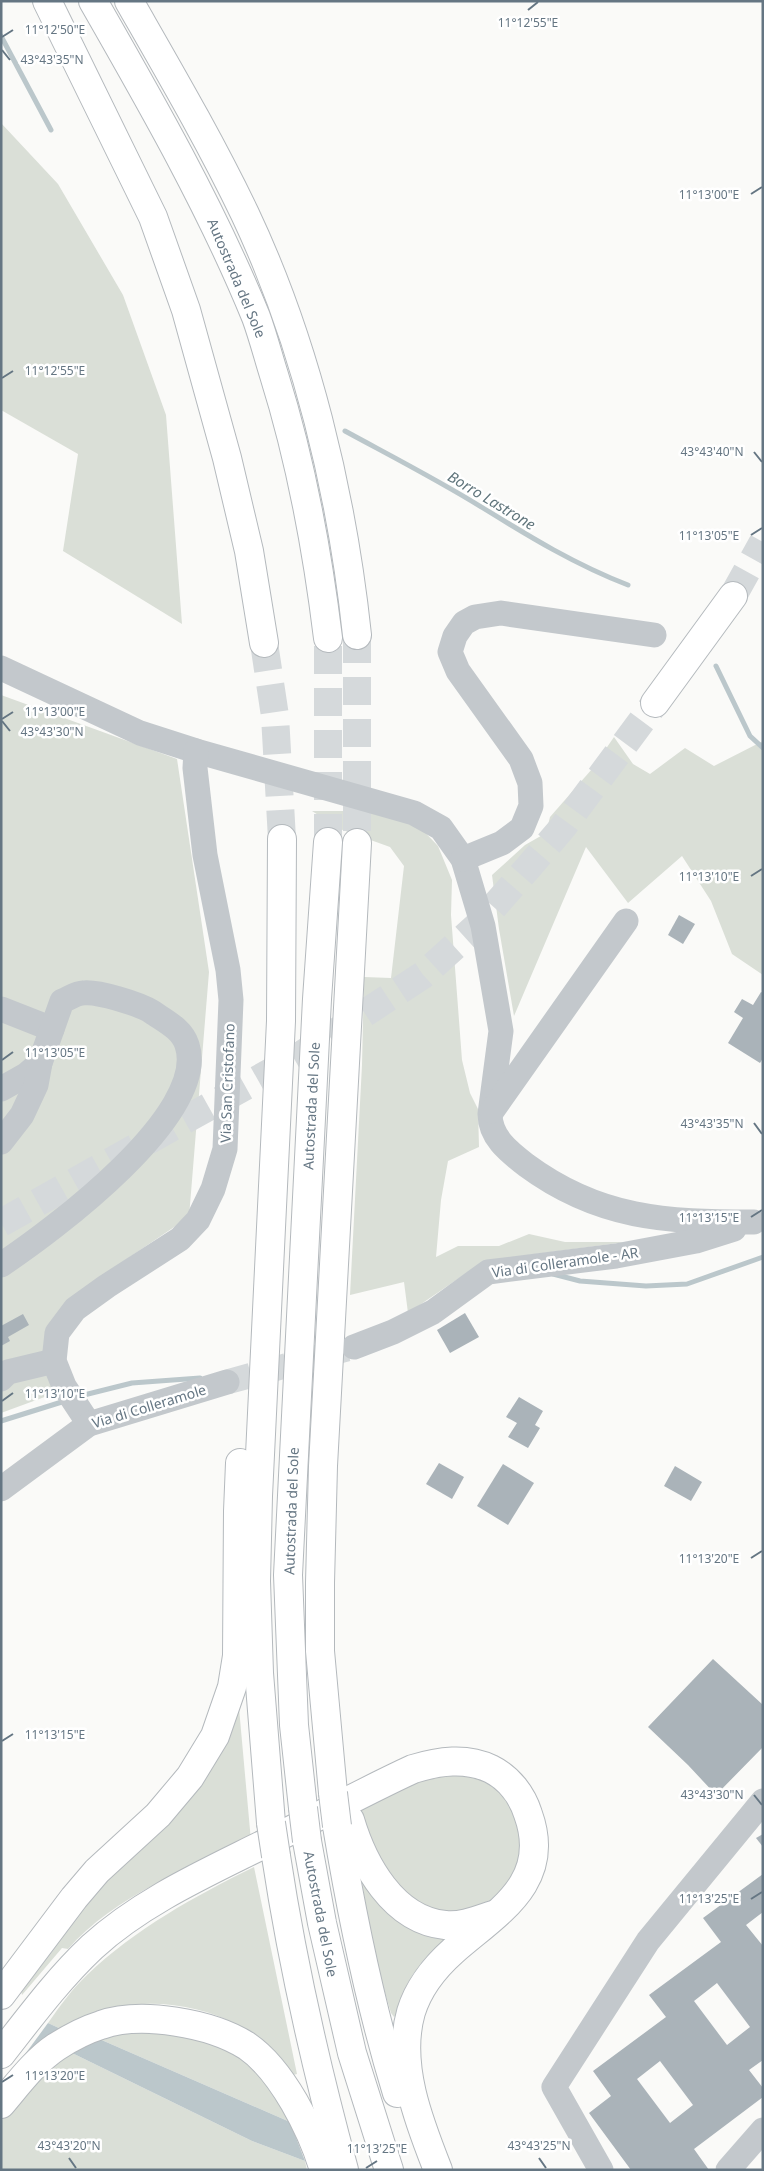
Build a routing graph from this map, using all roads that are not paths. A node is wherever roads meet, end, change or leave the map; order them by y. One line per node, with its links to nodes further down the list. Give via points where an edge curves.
1 (47, 1): 8 (main road, via 153,217 186,310 212,398 249,551)
2 (94, 1): 7 (main road, Autostrada del Sole, via 168,131 216,226 257,319 291,427 319,566)
3 (129, 1): 5 (main road, via 245,215 285,312 316,413 337,503 350,570)
4 (734, 596): 10 (main road)
5 (357, 635)
6 (654, 635): 15 (street, via 500,613 475,617 464,623 450,652 458,671 521,759 530,783 531,806 522,828 502,843)
7 (328, 638)
8 (264, 643)
9 (1, 668): 11 (street, via 140,733)
10 (655, 703)
11 (196, 751): 15 (street, via 414,813 441,828); 27 (street, Via San Cristofano, via 205,855 231,1000 225,1149 213,1189 198,1220 180,1239 75,1309 57,1333)
12 (282, 839): 23 (main road, via 281,1012)
13 (328, 842): 42 (main road, Autostrada del Sole, bridge, via 288,1574 293,1715 307,1841 334,1978 352,2053)
14 (358, 843): 33 (main road, bridge, via 323,1456 320,1583 320,1651)
15 (464, 859): 21 (street, via 483,926 502,1031)
16 (626, 921): 21 (street)
17 (1, 1009): 18 (street)
18 (52, 1029): 19 (street); 25 (street, via 62,1001 83,993 118,999 146,1009 178,1030 187,1045 189,1074 173,1107 134,1158 81,1204)
19 (40, 1062): 20 (street); 22 (street, via 36,1085 22,1115)
20 (1, 1090)
21 (490, 1114): 24 (street, via 490,1126 496,1138 517,1158 549,1182 589,1200 617,1211 650,1218)
22 (1, 1142)
23 (272, 1196): 35 (main road, via 245,1356 238,1511 238,1640 227,1703 215,1736 190,1777 158,1815 97,1871); 41 (main road, bridge, via 258,1486 256,1581 259,1673 276,1856 297,1973)
24 (758, 1222): 26 (street, Via di Colleramole - AR, via 696,1241 616,1256 488,1272 433,1312)
25 (1, 1264)
26 (354, 1347)
27 (54, 1361): 28 (street); 30 (street, Via San Cristofano, via 64,1386)
28 (3, 1373)
29 (227, 1382): 30 (street, Via di Colleramole)
30 (89, 1424): 31 (street, Via di Colleramole)
31 (1, 1489)
32 (763, 1801): 44 (street, via 648,1941 554,2087)
33 (344, 1823): 34 (main road, via 390,1895 406,1910 420,1918 446,1925 476,1921); 39 (main road, via 352,1916 364,1971 383,2046)
34 (500, 1913): 36 (main road, via 525,1883 532,1862 534,1840 526,1807 511,1785 490,1769 465,1762 440,1761 405,1773 204,1874 121,1924 93,1947 41,2002); 39 (main road, via 439,1965 418,1994 410,2014 406,2056)
35 (1, 1995)
36 (1, 2054)
37 (1, 2104): 40 (main road, via 55,2047 102,2024 164,2019 202,2027 247,2046 274,2072 295,2103)
38 (763, 2130): 45 (street)
39 (422, 2155): 43 (main road)
40 (324, 2170)
41 (344, 2170)
42 (389, 2170)
43 (438, 2170)
44 (601, 2170)
45 (728, 2170)

